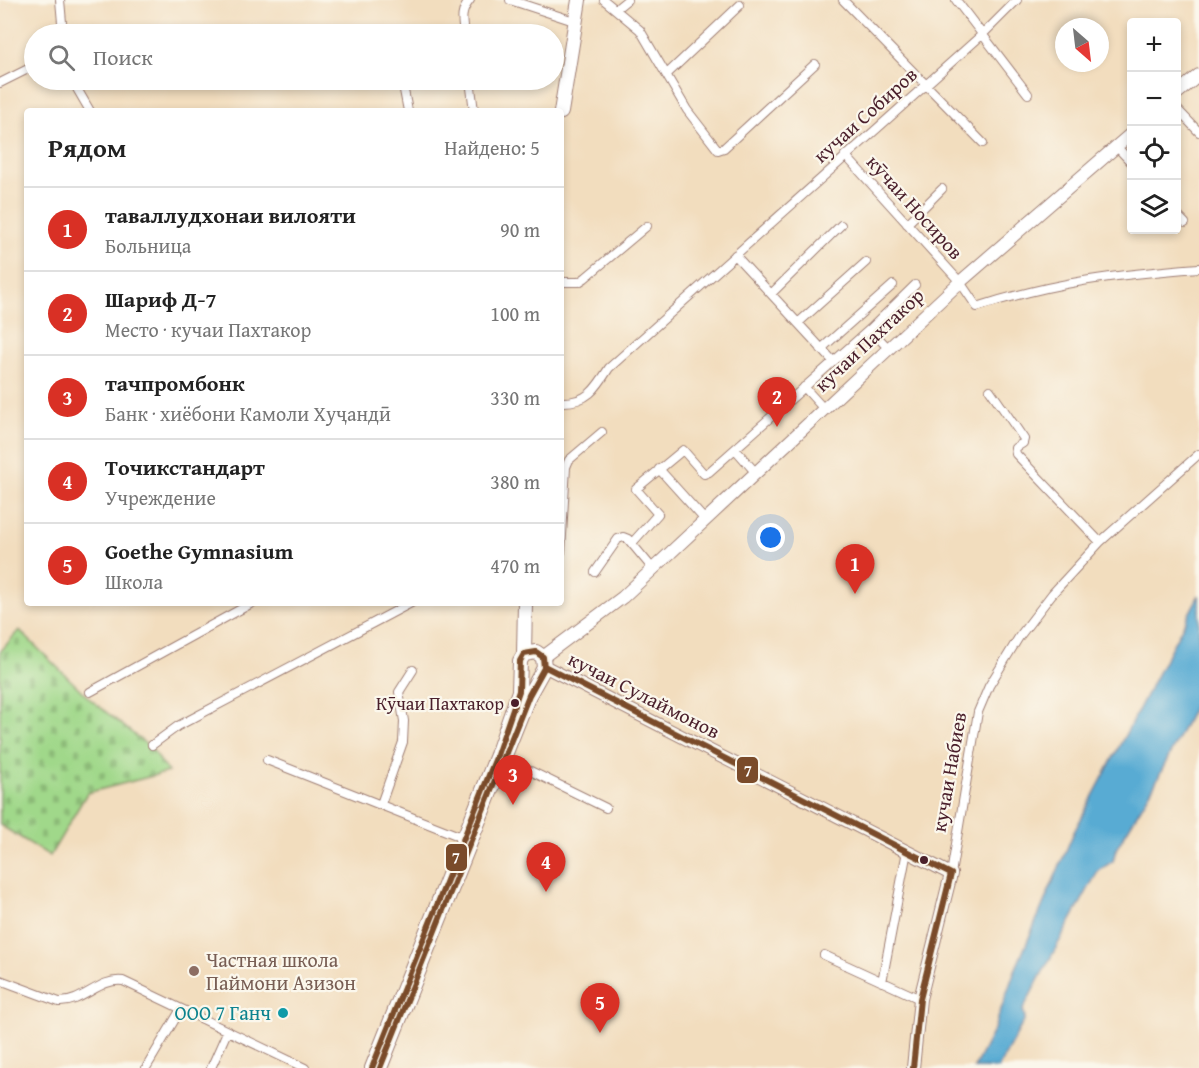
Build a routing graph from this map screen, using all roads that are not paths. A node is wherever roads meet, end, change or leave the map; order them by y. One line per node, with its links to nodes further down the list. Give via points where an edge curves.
1 (60, 0): 13 (street)
2 (470, 0): 14 (street, via 463,9)
3 (510, 0): 12 (street)
4 (579, 0): 12 (main road)
5 (604, 0): 11 (street)
6 (627, 0): 11 (street)
7 (843, 0): 21 (street)
8 (956, 0): 15 (street)
9 (1017, 0): 15 (street, кучаи Собиров)
10 (740, 5): 18 (street)
11 (616, 9): 18 (street, via 640,30)
12 (574, 21): 30 (main road)
13 (62, 24)
14 (463, 24)
15 (984, 33): 21 (street, кучаи Собиров); 26 (street)
16 (815, 64): 18 (street, via 718,150 687,110)
17 (24, 71): 20 (street)
18 (668, 74)
19 (1199, 75): 25 (main road)
20 (0, 83)
21 (924, 84): 34 (street); 36 (street, кучаи Собиров)
22 (78, 90): 27 (street)
23 (404, 90): 28 (street)
24 (471, 90): 29 (street)
25 (1181, 90)
26 (1028, 94)
27 (88, 108)
28 (407, 108)
29 (474, 108)
30 (562, 108)
31 (1181, 113): 32 (street)
32 (1199, 132)
33 (1127, 136): 35 (main road, кучаи Пахтакор)
34 (983, 143)
35 (1116, 146): 37 (street); 48 (main road, кучаи Пахтакор)
36 (845, 155): 41 (street, кӯчаи Носиров); 44 (street, кучаи Собиров)
37 (1127, 158)
38 (942, 189): 41 (street)
39 (1181, 219): 40 (street)
40 (1185, 223)
41 (908, 224): 48 (street, кӯчаи Носиров)
42 (840, 225): 51 (street)
43 (647, 226): 47 (street, via 585,278)
44 (735, 255): 51 (street); 59 (street, кучаи Собиров, via 609,368 585,399)
45 (866, 262): 52 (street)
46 (1199, 268): 48 (street, кӯчаи Носиров, via 1110,275 1028,290 977,307)
47 (564, 282)
48 (960, 282): 55 (main road, кучаи Пахтакор)
49 (893, 285): 54 (street)
50 (915, 285): 53 (street, кучаи Пахтакор)
51 (771, 294): 52 (street)
52 (798, 323): 54 (street)
53 (870, 329): 55 (street); 56 (street, кучаи Пахтакор)
54 (821, 349): 56 (street)
55 (889, 349): 60 (main road, кучаи Пахтакор)
56 (833, 361): 57 (street, кучаи Пахтакор)
57 (804, 387): 60 (street); 62 (street, кучаи Пахтакор)
58 (990, 390): 68 (street, via 1024,439 1015,448 1016,454)
59 (564, 402)
60 (824, 409): 65 (main road, кучаи Пахтакор)
61 (602, 432): 66 (street, via 569,460)
62 (735, 450): 64 (street, кучаи Пахтакор, via 704,474 683,450); 65 (street)
63 (1199, 454): 68 (street, кучаи Набиев)
64 (659, 469): 67 (street); 69 (street, кучаи Пахтакор, via 636,489 658,514)
65 (756, 473): 67 (main road, кучаи Пахтакор)
66 (564, 494)
67 (705, 520): 70 (main road, кучаи Пахтакор)
68 (1100, 542): 87 (street, кучаи Набиев, via 1052,594 989,686 978,712)
69 (632, 543): 70 (street); 71 (street, кучаи Пахтакор, via 623,537 618,539)
70 (653, 568): 77 (main road, кучаи Пахтакор)
71 (595, 572)
72 (247, 606): 79 (street)
73 (405, 606): 80 (street, via 178,726)
74 (525, 606): 75 (main road)
75 (524, 631): 76 (main road); 77 (main road, via 540,650)
76 (522, 660): 77 (main road, via 532,651); 77 (main road, via 527,675); 81 (main road, via 519,691)
77 (541, 663): 81 (main road); 86 (main road, кучаи Сулаймонов)
78 (413, 670): 83 (street, via 399,692 403,742)
79 (90, 692)
80 (152, 745)
81 (500, 757): 84 (street); 85 (main road); 98 (main road)
82 (267, 760): 83 (street)
83 (381, 804): 85 (street)
84 (606, 808)
85 (464, 838): 97 (main road)
86 (907, 851): 87 (main road, кучаи Сулаймонов); 90 (street)
87 (951, 874): 91 (main road, кучаи Набиев)
88 (824, 955): 90 (street)
89 (0, 980): 92 (street, via 59,1002 67,1002 106,982 123,981)
90 (882, 982): 91 (street)
91 (920, 999): 99 (main road, кучаи Набиев)
92 (181, 1009): 93 (street); 94 (street)
93 (227, 1032): 95 (street); 96 (street)
94 (146, 1068)
95 (211, 1068)
96 (305, 1068)
97 (372, 1068)
98 (380, 1068)
99 (913, 1068)

